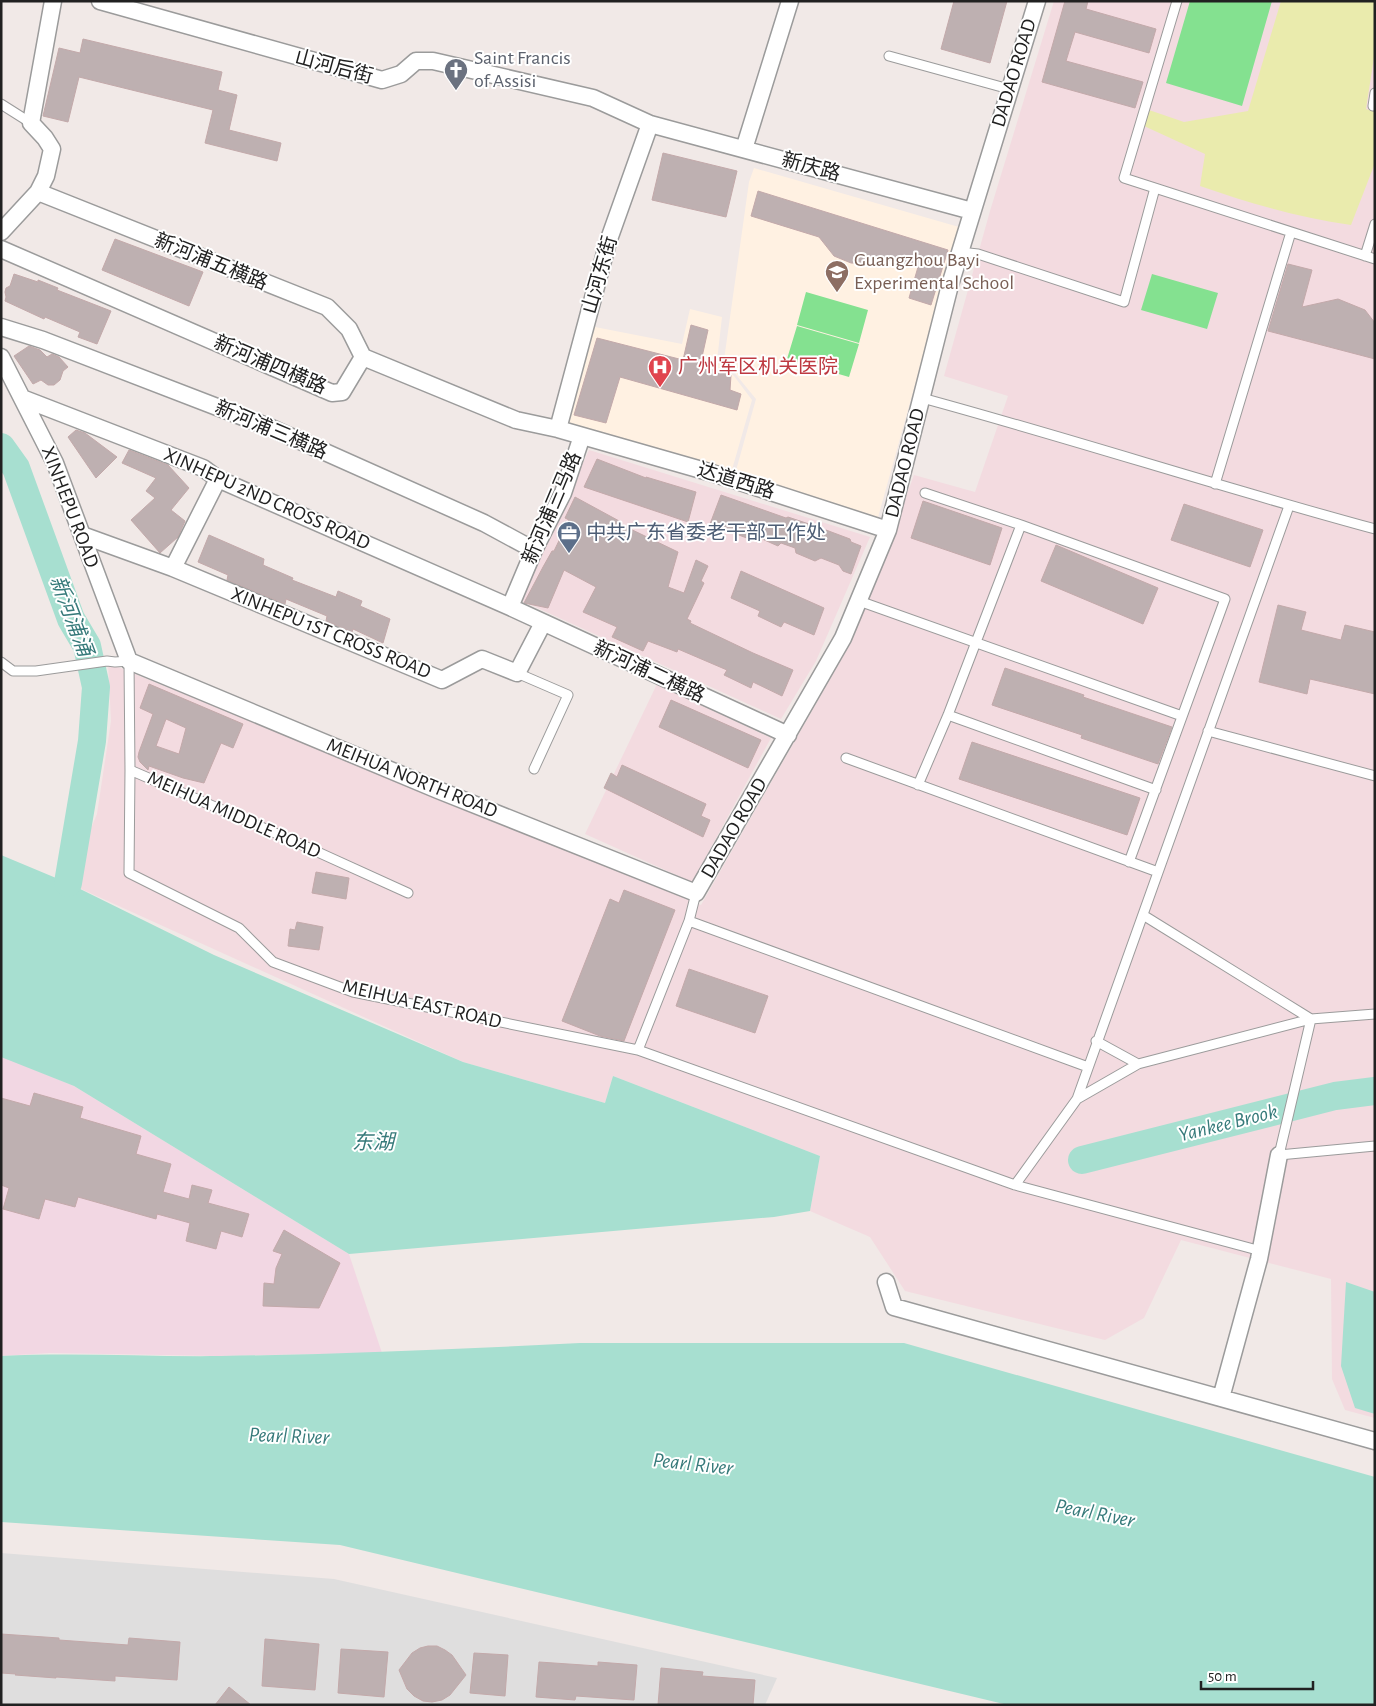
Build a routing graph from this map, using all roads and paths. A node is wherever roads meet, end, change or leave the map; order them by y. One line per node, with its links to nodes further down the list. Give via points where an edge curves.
1 (53, 1): 11 (street)
2 (100, 1): 12 (street, 山河后街, via 382,80 400,74 416,61 433,61 593,98)
3 (790, 1): 13 (street)
4 (1037, 1): 7 (street, DADAO ROAD)
5 (1177, 1): 14 (lane, via 1124,178)
6 (889, 56): 7 (lane)
7 (1009, 89): 16 (street, DADAO ROAD)
8 (1375, 94): 10 (lane)
9 (1, 104): 11 (lane)
10 (1375, 106)
11 (31, 123): 15 (street, via 52,149 46,176)
12 (650, 124): 13 (street, 新庆路); 29 (street, 山河东街, via 608,242)
13 (744, 149): 16 (street, 新庆路)
14 (1155, 188): 19 (lane); 21 (lane, via 1124,302 978,254)
15 (38, 192): 18 (street); 26 (street, 新河浦五横路, via 327,307 349,329)
16 (972, 211): 21 (street, DADAO ROAD)
17 (1375, 224): 22 (lane)
18 (1, 232)
19 (1291, 232): 22 (lane); 32 (lane)
20 (1, 248): 26 (street, 新河浦四横路, via 332,393 342,392)
21 (960, 252): 28 (street, DADAO ROAD)
22 (1365, 256): 23 (lane)
23 (1375, 260)
24 (1, 327): 39 (street, 新河浦三横路, via 43,340 269,427 475,519)
25 (1, 357): 27 (street, XINHEPU ROAD)
26 (363, 357): 29 (street, via 516,420)
27 (22, 398): 31 (street, XINHEPU 2ND CROSS ROAD, via 203,468); 38 (street, XINHEPU ROAD, via 56,463)
28 (922, 398): 32 (lane); 37 (street, DADAO ROAD)
29 (558, 429): 30 (street)
30 (582, 436): 37 (street, 达道西路, via 712,473); 39 (street, 新河浦三马路, via 563,493)
31 (218, 479): 40 (street); 42 (street, XINHEPU 2ND CROSS ROAD)
32 (1215, 484): 34 (lane)
33 (925, 492): 35 (lane)
34 (1289, 506): 36 (lane); 50 (lane)
35 (1021, 525): 44 (lane); 49 (lane, via 1225,599)
36 (1375, 529)
37 (888, 530): 41 (street, DADAO ROAD)
38 (82, 535): 40 (street); 45 (street, XINHEPU ROAD)
39 (534, 550): 42 (street, 新河浦三马路)
40 (173, 568): 47 (street, XINHEPU 1ST CROSS ROAD, via 442,680 482,659)
41 (859, 601): 44 (lane); 51 (street, DADAO ROAD, via 843,638)
42 (510, 607): 43 (street, 新河浦二横路)
43 (542, 623): 47 (street); 51 (street, 新河浦二横路)
44 (976, 642): 48 (lane); 49 (lane)
45 (129, 661): 46 (lane, via 36,671 13,671); 54 (lane, MEIHUA MIDDLE ROAD); 61 (street, MEIHUA NORTH ROAD)
46 (1, 662)
47 (517, 674): 53 (lane, via 568,695)
48 (948, 716): 56 (lane); 57 (lane)
49 (1182, 716): 57 (lane)
50 (1208, 731): 55 (lane); 59 (lane)
51 (788, 735): 61 (street, DADAO ROAD)
52 (846, 758): 56 (lane)
53 (534, 769)
54 (130, 770): 60 (lane, MEIHUA MIDDLE ROAD); 67 (lane, MEIHUA EAST ROAD, via 129,873 240,928 272,962 353,992)
55 (1375, 776)
56 (918, 784): 58 (lane)
57 (1156, 790): 58 (lane)
58 (1129, 862): 59 (lane)
59 (1158, 872): 62 (lane)
60 (408, 893)
61 (696, 893): 63 (lane)
62 (1143, 915): 65 (lane); 66 (lane)
63 (689, 921): 67 (lane); 69 (lane)
64 (1375, 1014): 65 (lane)
65 (1311, 1019): 68 (lane); 72 (lane)
66 (1096, 1041): 68 (lane); 69 (lane)
67 (638, 1050): 73 (lane)
68 (1138, 1064): 70 (lane)
69 (1088, 1067): 70 (lane)
70 (1077, 1099): 73 (lane)
71 (1375, 1146): 72 (lane)
72 (1279, 1155): 74 (street)
73 (1015, 1185): 74 (lane)
74 (1261, 1251): 76 (street)
75 (886, 1282): 76 (street, via 894,1306)
76 (1221, 1398): 77 (street)
77 (1375, 1441)

